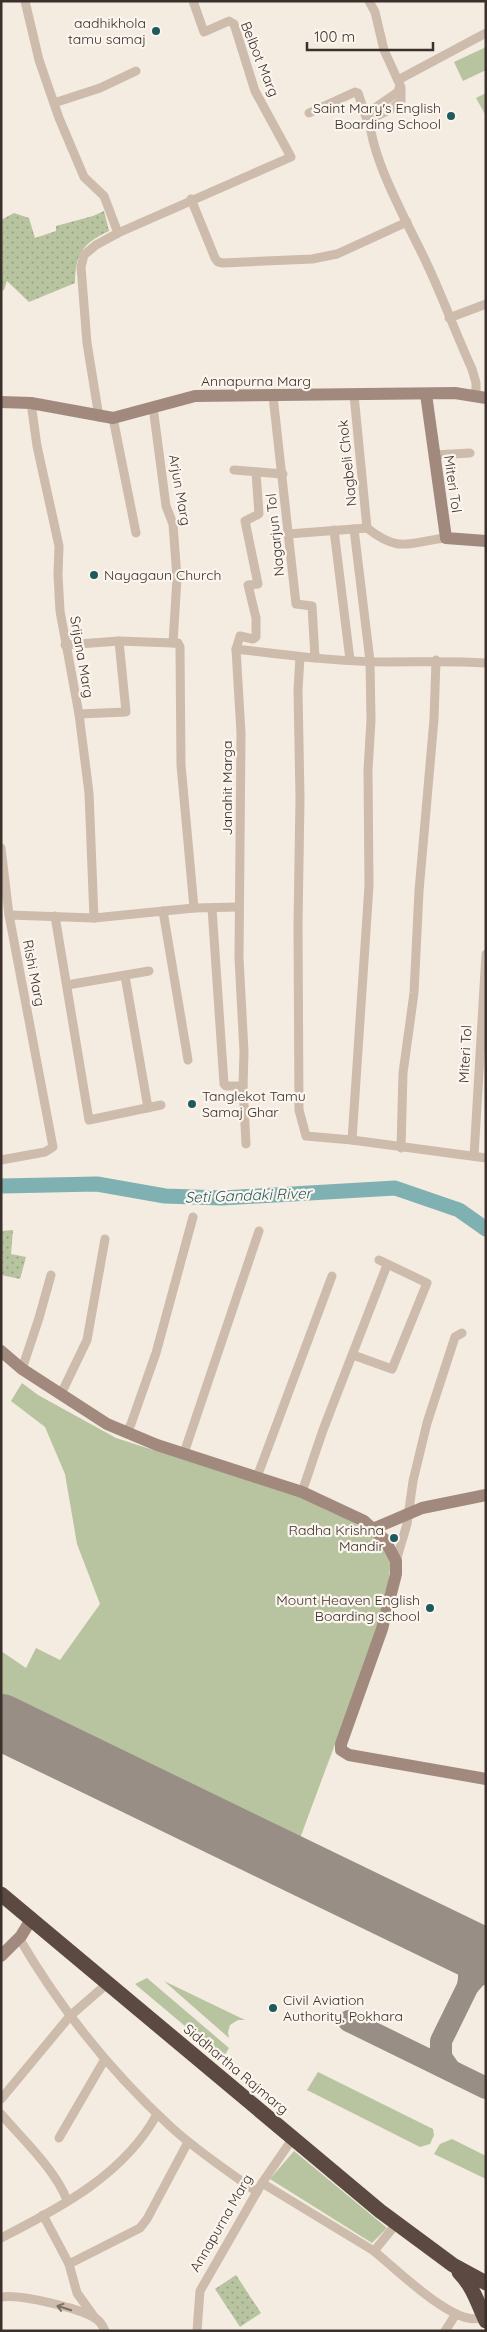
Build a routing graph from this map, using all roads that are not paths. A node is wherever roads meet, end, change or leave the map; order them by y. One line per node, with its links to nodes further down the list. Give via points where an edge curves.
1 (25, 1): 7 (street, via 39,60)
2 (369, 1): 6 (street, via 375,12 384,50)
3 (194, 2): 10 (street, Belbot Marg, via 204,32 229,21 234,24 252,84 291,157)
4 (486, 33): 6 (street)
5 (136, 71): 7 (street, via 100,88)
6 (400, 83): 9 (street, via 398,92 369,112)
7 (54, 103): 12 (street, via 84,177 104,196)
8 (309, 112): 9 (street, via 358,92)
9 (369, 127): 11 (street, via 383,169)
10 (191, 200): 11 (street, via 215,258 223,263 312,259 337,254); 12 (street)
11 (408, 222): 14 (street)
12 (118, 233): 23 (street, via 84,255 81,267 87,343)
13 (486, 304): 14 (street)
14 (449, 318): 16 (street, via 476,383 476,391)
15 (426, 394): 16 (street, Annapurna Marg); 18 (street, Annapurna Marg); 26 (street, Miteri Tol)
16 (472, 395): 19 (street, Annapurna Marg)
17 (273, 396): 18 (street, Annapurna Marg); 22 (street, Annapurna Marg, via 195,396); 29 (street, Nagarjun Tol)
18 (354, 396): 30 (street, Nagbeli Chok)
19 (486, 398)
20 (1, 402): 21 (street, Annapurna Marg)
21 (31, 403): 23 (street, Annapurna Marg); 39 (street, Srijana Marg, via 59,546 60,611)
22 (153, 407): 24 (street, Annapurna Marg); 38 (street, Arjun Marg, via 166,506 173,524 177,578)
23 (99, 417): 24 (street, Annapurna Marg)
24 (113, 418): 33 (street)
25 (470, 453): 26 (street)
26 (434, 455): 35 (street, Miteri Tol)
27 (234, 470): 28 (street)
28 (256, 472): 29 (street); 40 (street, via 259,514 245,520 258,584 248,585 256,618 256,637 240,636)
29 (283, 474): 34 (street, Nagarjun Tol)
30 (367, 528): 31 (street); 35 (street, via 384,541 400,544)
31 (354, 529): 32 (street); 45 (street)
32 (334, 530): 34 (street); 43 (street)
33 (136, 533)
34 (288, 534): 42 (street, Nagarjun Tol, via 296,604 312,606)
35 (446, 538): 36 (street)
36 (486, 541)
37 (119, 641): 38 (street); 39 (street); 47 (street, via 126,712)
38 (173, 643): 50 (street, via 180,647 180,746)
39 (65, 645): 47 (street, Srijana Marg)
40 (236, 649): 41 (street); 49 (street, Janahit Marga, via 242,733)
41 (300, 657): 42 (street); 64 (street, via 299,1110 306,1136)
42 (315, 658): 43 (street)
43 (350, 660): 45 (street)
44 (436, 660): 45 (street); 46 (street); 66 (street, via 414,993 403,1073)
45 (370, 661): 64 (street, via 369,886)
46 (486, 663)
47 (79, 714): 55 (street, Srijana Marg, via 89,793)
48 (1, 848): 53 (street, Rishi Marg)
49 (238, 907): 51 (street); 61 (street, Janahit Marga)
50 (194, 908): 51 (street); 52 (street)
51 (212, 908): 61 (street, via 224,1084)
52 (163, 911): 55 (street); 60 (street)
53 (9, 915): 54 (street); 69 (street, Rishi Marg, via 52,1149)
54 (55, 916): 55 (street); 59 (street)
55 (94, 918)
56 (486, 954): 67 (street, Miteri Tol)
57 (149, 971): 58 (street)
58 (125, 976): 59 (street); 63 (street)
59 (67, 985): 63 (street, via 89,1120)
60 (188, 1060)
61 (243, 1086): 65 (street, Janahit Marga)
62 (161, 1105): 63 (street)
63 (148, 1108)
64 (352, 1140): 66 (street)
65 (246, 1144)
66 (400, 1148): 67 (street)
67 (474, 1156): 68 (street)
68 (486, 1158)
69 (1, 1160)
70 (193, 1216): 80 (street, via 156,1354)
71 (259, 1232): 81 (street)
72 (105, 1239): 79 (street, via 87,1340)
73 (51, 1275): 78 (street)
74 (332, 1276): 82 (street)
75 (462, 1333): 85 (street, via 455,1337 427,1423 413,1481)
76 (1, 1350): 78 (street)
77 (353, 1355): 77 (street, via 383,1262 427,1283 392,1370); 83 (street)
78 (22, 1369): 79 (street)
79 (61, 1394): 80 (street, via 106,1424)
80 (126, 1432): 81 (street)
81 (184, 1453): 82 (street)
82 (258, 1476): 83 (street)
83 (302, 1492): 86 (street)
84 (486, 1495): 85 (street)
85 (410, 1512): 86 (street); 87 (street)
86 (375, 1528): 87 (street)
87 (396, 1561): 88 (street, via 396,1574 382,1629 341,1750 348,1755)
88 (486, 1779)
89 (1, 1894): 90 (highway, Siddhartha Rajmarg)
90 (32, 1918): 91 (street); 93 (highway, Siddhartha Rajmarg)
91 (19, 1938): 92 (street); 94 (street)
92 (1, 1956)
93 (108, 1983): 94 (street); 100 (highway, Siddhartha Rajmarg)
94 (70, 2016): 95 (street); 96 (street)
95 (105, 2059): 98 (street); 99 (street)
96 (1, 2099)
97 (1, 2114): 104 (street, via 53,2174)
98 (157, 2114): 101 (street); 104 (street, via 133,2150 111,2171)
99 (59, 2138)
100 (293, 2138): 102 (street, Annapurna Marg); 106 (highway, Siddhartha Rajmarg)
101 (188, 2142): 103 (street); 109 (street, via 140,2228)
102 (262, 2183): 103 (street, Annapurna Marg); 108 (street)
103 (257, 2192): 117 (street, Annapurna Marg, via 200,2291)
104 (67, 2200): 105 (street)
105 (43, 2214): 107 (street); 109 (street)
106 (397, 2224): 108 (street); 110 (highway, Siddhartha Rajmarg)
107 (1, 2238)
108 (374, 2251): 114 (street)
109 (69, 2264): 115 (street, via 77,2293)
110 (453, 2265): 111 (highway); 113 (highway, via 468,2282)
111 (486, 2283)
112 (1, 2297): 115 (street, one-way to 112, via 40,2300)
113 (485, 2313): 114 (street, via 469,2319)
114 (456, 2314): 118 (street)
115 (95, 2318): 116 (street)
116 (104, 2331)
117 (197, 2331)
118 (445, 2331)

